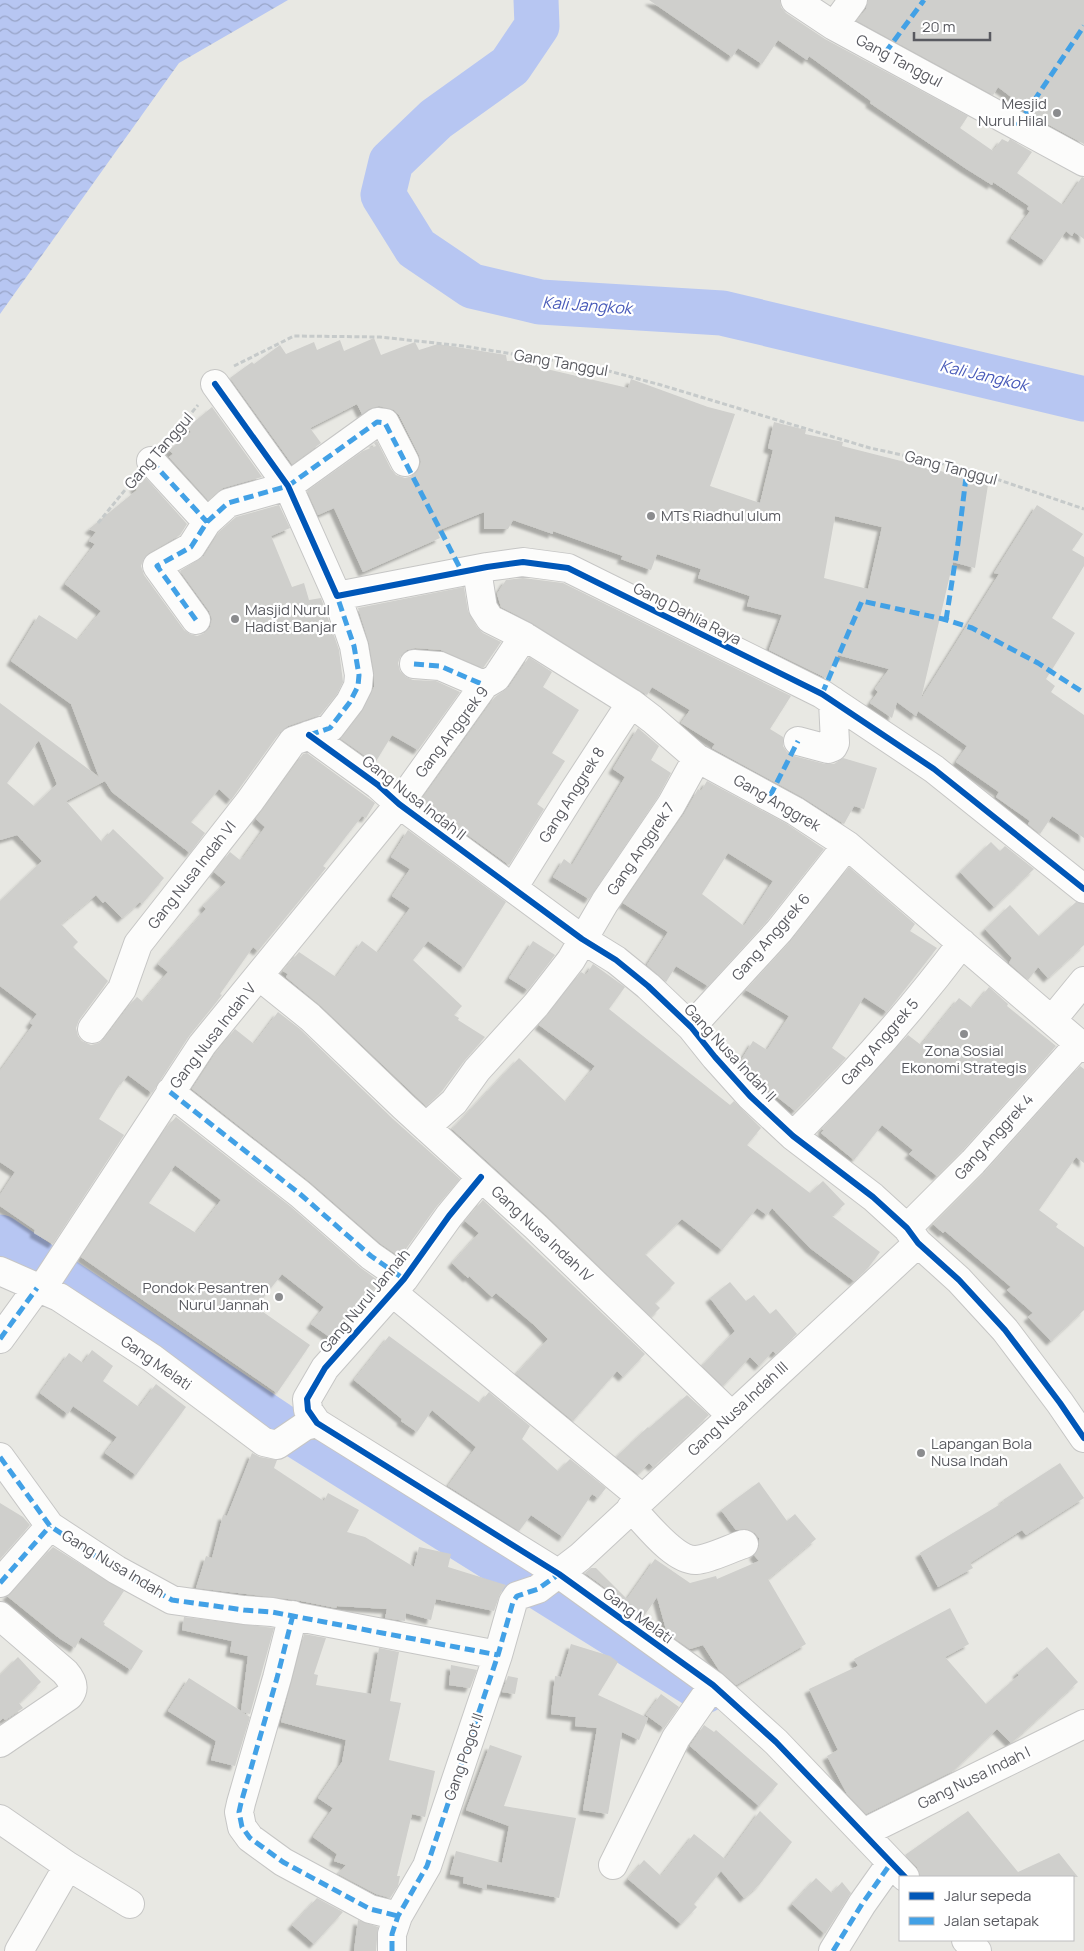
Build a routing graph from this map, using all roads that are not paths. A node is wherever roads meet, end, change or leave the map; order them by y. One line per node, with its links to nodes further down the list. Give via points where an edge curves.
1 (794, 0): 3 (street, Gang Tanggul)
2 (853, 0): 3 (street)
3 (834, 26): 4 (street, Gang Tanggul)
4 (1084, 162)
5 (215, 384): 8 (street)
6 (151, 461): 9 (street)
7 (405, 462): 8 (street, via 385,423 377,422)
8 (288, 486): 9 (street, via 228,503); 11 (street)
9 (206, 522): 12 (street, via 191,547 157,566)
10 (477, 570): 11 (street, Gang Dahlia Raya); 13 (street, Gang Anggrek, via 485,614); 16 (street, Gang Dahlia Raya, via 523,562 568,568)
11 (337, 596): 18 (street, Gang Nusa Indah VI, via 354,646 358,686 330,728)
12 (196, 620)
13 (524, 636): 15 (street, Gang Anggrek 9, via 496,678); 17 (street, Gang Anggrek)
14 (414, 664): 15 (street, via 440,666)
15 (484, 685): 21 (street, Gang Anggrek 9)
16 (833, 702): 19 (street, via 833,747 828,749); 24 (street, Gang Dahlia Raya, via 934,770)
17 (631, 703): 20 (street, Gang Anggrek); 23 (street, Gang Anggrek 8)
18 (309, 735): 21 (street, Gang Nusa Indah II); 31 (street, Gang Nusa Indah VI, via 293,741 250,802 138,944 122,989)
19 (798, 741)
20 (697, 758): 22 (street, Gang Anggrek, via 796,811); 25 (street, Gang Anggrek 7, via 671,805)
21 (399, 804): 23 (street, Gang Nusa Indah II); 27 (street, Gang Nusa Indah V)
22 (847, 845): 26 (street, Gang Anggrek); 30 (street, Gang Anggrek 6, via 779,931)
23 (513, 888): 25 (street, Gang Nusa Indah II)
24 (1084, 889)
25 (582, 939): 30 (street, Gang Nusa Indah II, via 616,960); 34 (street, Gang Anggrek 7, via 571,960 536,1005 454,1102)
26 (962, 943): 29 (street, Gang Anggrek); 35 (street, Gang Anggrek 5, via 895,1025)
27 (259, 976): 33 (street, Gang Nusa Indah V, via 202,1046); 34 (street, Gang Nusa Indah IV, via 316,1023)
28 (1084, 981): 29 (street)
29 (1052, 1020): 32 (street, Gang Anggrek)
30 (691, 1026): 35 (street, Gang Nusa Indah II, via 750,1096)
31 (92, 1029)
32 (1082, 1046): 37 (street, Gang Anggrek 4, via 973,1162)
33 (170, 1092): 39 (street, Gang Nusa Indah V); 40 (street, via 300,1194 371,1256)
34 (426, 1127): 36 (street, Gang Nusa Indah IV)
35 (793, 1136): 37 (street, Gang Nusa Indah II, via 873,1197)
36 (481, 1177): 40 (street, Gang Nurul Jannah); 42 (street, Gang Nusa Indah IV)
37 (913, 1236): 42 (street, Gang Nusa Indah III); 44 (street, Gang Nusa Indah II, via 1005,1330)
38 (0, 1271): 39 (street, Gang Melati)
39 (49, 1276): 41 (street, Gang Nusa Indah V); 43 (street, Gang Melati, via 59,1297 152,1358 264,1442 277,1445)
40 (398, 1285): 43 (street, Gang Nurul Jannah, via 325,1368 308,1399); 46 (street)
41 (0, 1339)
42 (732, 1416): 46 (street, Gang Nusa Indah III)
43 (311, 1424): 49 (street, Gang Melati)
44 (1084, 1438)
45 (0, 1457): 47 (street, Gang Nusa Indah)
46 (637, 1503): 48 (street, via 675,1553 687,1559 698,1560); 49 (street, Gang Nusa Indah III)
47 (50, 1526): 50 (street); 51 (street, Gang Nusa Indah, via 117,1570 172,1600)
48 (744, 1544)
49 (550, 1581): 53 (street, Gang Pogot II, via 517,1596); 54 (street, Gang Melati)
50 (0, 1583)
51 (293, 1615): 53 (street); 63 (street, via 241,1803 242,1827 250,1838 283,1862 370,1908)
52 (0, 1616): 56 (street, via 65,1672 73,1686 69,1696)
53 (498, 1655): 63 (street, Gang Pogot II, via 427,1866)
54 (711, 1687): 58 (street, Gang Melati, via 776,1742); 59 (street, via 676,1738)
55 (1084, 1724): 58 (street, Gang Nusa Indah I)
56 (0, 1744)
57 (0, 1820): 60 (street)
58 (863, 1833): 61 (street, Gang Melati)
59 (613, 1865)
60 (68, 1866): 62 (street); 65 (street)
61 (895, 1870): 67 (street, via 862,1904)
62 (130, 1904)
63 (398, 1916): 66 (street, Gang Pogot II, via 392,1934)
64 (967, 1941): 68 (street)
65 (19, 1951)
66 (392, 1951)
67 (833, 1951)
68 (977, 1951)

